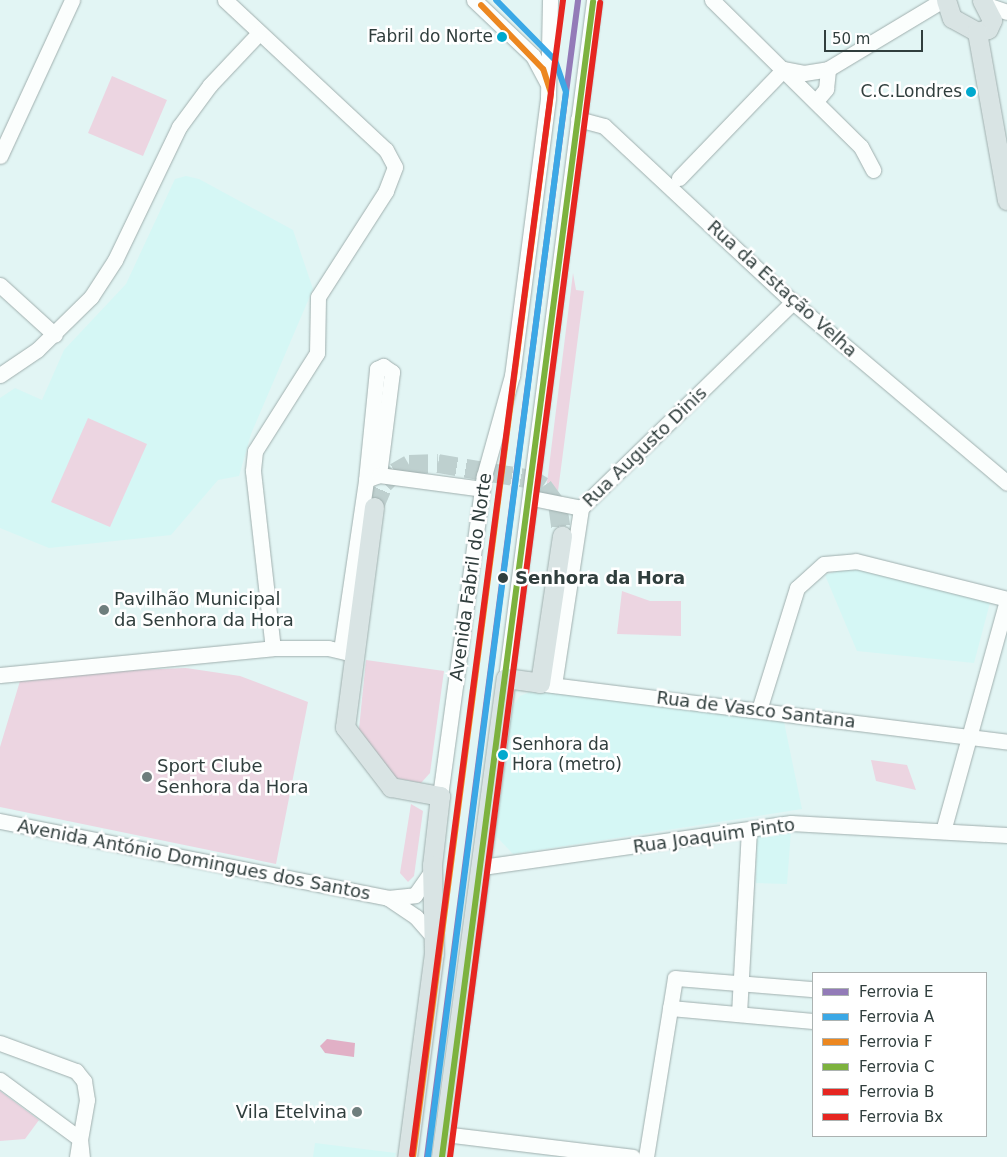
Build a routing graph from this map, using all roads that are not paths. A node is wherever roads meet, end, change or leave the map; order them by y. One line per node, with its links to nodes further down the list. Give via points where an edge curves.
1 (72, 0): 18 (street)
2 (225, 0): 12 (street)
3 (474, 0): 15 (street, via 538,62)
4 (550, 0): 15 (street, Avenida Fabril do Norte)
5 (594, 0): 17 (street)
6 (712, 0): 13 (street)
7 (984, 2): 9 (street); 11 (main road)
8 (947, 5): 11 (main road); 14 (street, via 928,11)
9 (1007, 12)
10 (1007, 17): 11 (street)
11 (984, 29): 21 (main road)
12 (259, 33): 24 (street, via 197,100 158,166 102,282); 36 (street, via 386,150 395,167 394,176 318,297 317,353 255,451 253,471)
13 (784, 69): 14 (street, via 804,73); 16 (street); 20 (street)
14 (828, 69): 16 (street, via 826,89)
15 (548, 97): 30 (street, Avenida Fabril do Norte, via 512,376)
16 (816, 101): 19 (street, via 861,147)
17 (578, 119): 23 (street, Rua da Estação Velha, via 604,126); 31 (street)
18 (0, 156)
19 (873, 170)
20 (679, 178)
21 (1007, 200)
22 (0, 284): 24 (street)
23 (793, 302): 26 (street, Rua da Estação Velha); 33 (street, Rua Augusto Dinis)
24 (55, 335): 25 (street)
25 (0, 374)
26 (984, 465): 27 (street); 29 (street, Rua da Estação Velha)
27 (1007, 467)
28 (373, 477): 28 (street, via 392,372 383,366 378,368); 30 (street); 37 (street)
29 (1007, 483)
30 (482, 489): 44 (street, Avenida Fabril do Norte)
31 (532, 498): 33 (street); 39 (street)
32 (374, 507): 37 (main road)
33 (581, 508): 40 (street, Rua Augusto Dinis)
34 (562, 536): 40 (main road)
35 (1007, 600): 41 (street, via 856,561 824,564 797,588); 42 (street)
36 (273, 648): 37 (street); 38 (street)
37 (347, 652): 44 (main road, via 345,722 349,737 390,787)
38 (0, 675)
39 (506, 678): 40 (main road, Rua de Vasco Santana); 49 (main road)
40 (547, 684): 41 (street, Rua de Vasco Santana)
41 (759, 710): 42 (street, Rua de Vasco Santana)
42 (968, 737): 43 (street, Rua de Vasco Santana); 47 (street)
43 (1007, 742)
44 (440, 796): 50 (main road, Avenida Fabril do Norte)
45 (0, 821): 51 (street, Avenida António Domingues dos Santos)
46 (749, 831): 47 (street, Rua Joaquim Pinto, via 791,824); 49 (street, Rua Joaquim Pinto); 53 (street)
47 (943, 831): 48 (street, Rua Joaquim Pinto)
48 (1007, 835)
49 (482, 867): 60 (main road)
50 (432, 871): 51 (street, via 415,895); 52 (main road, Avenida Fabril do Norte)
51 (388, 898): 52 (street, via 416,917)
52 (434, 938): 64 (main road, Avenida Fabril do Norte)
53 (742, 983): 54 (street); 55 (street, via 675,978); 56 (street)
54 (812, 988)
55 (670, 1008): 56 (street); 67 (street)
56 (740, 1014): 57 (street)
57 (812, 1021)
58 (0, 1043): 61 (street, via 76,1071 84,1081 87,1100)
59 (0, 1080): 61 (street)
60 (444, 1134): 65 (main road); 66 (street)
61 (80, 1139): 62 (street); 63 (street)
62 (78, 1157)
63 (82, 1157)
64 (407, 1157)
65 (441, 1157)
66 (633, 1157)
67 (646, 1157)

